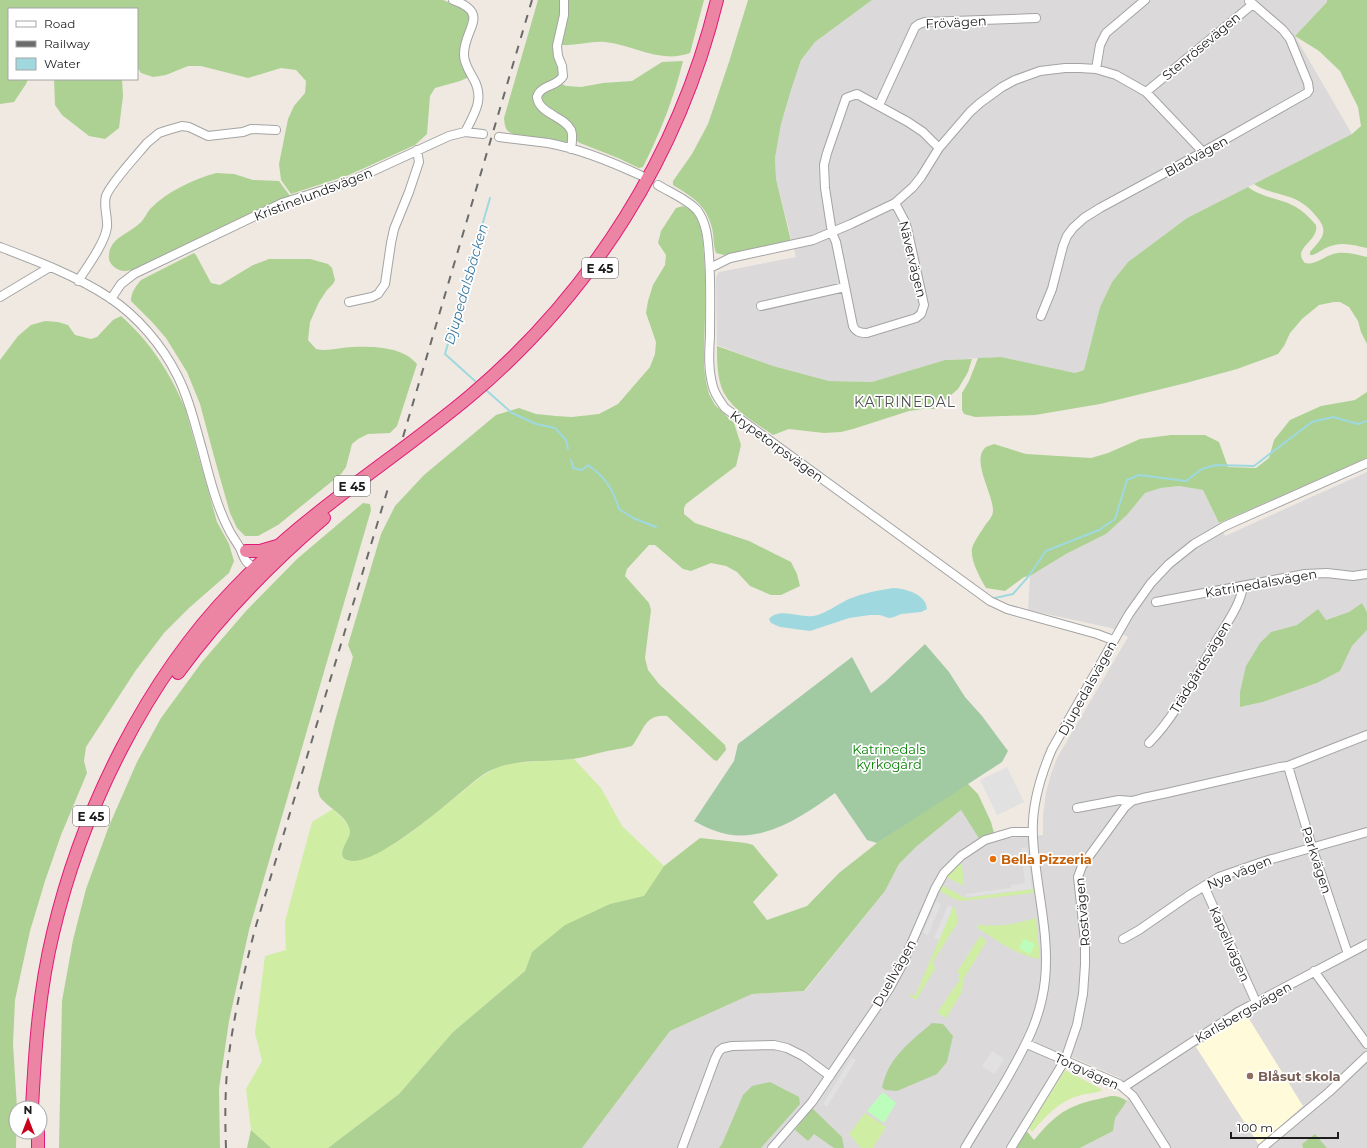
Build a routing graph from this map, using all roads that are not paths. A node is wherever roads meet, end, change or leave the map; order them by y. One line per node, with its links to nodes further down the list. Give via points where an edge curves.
1 (453, 0): 12 (street, via 469,8 474,18 464,45 464,57 478,88 479,97 476,110)
2 (564, 0): 16 (street, via 557,46 563,76 558,82 540,91 537,97 539,105 571,130)
3 (717, 0): 34 (highway, E 45, via 700,61 668,140 637,200 590,271 536,334 471,396 315,514)
4 (724, 0): 36 (highway, E 45, via 696,92 665,163 643,203 595,276 532,348 487,391 339,505)
5 (1145, 0): 8 (street, via 1106,33 1100,45)
6 (1251, 2): 9 (street, Stenrösevägen); 18 (street, Bladvägen, via 1290,39 1308,83 1308,90 1304,96)
7 (1036, 18): 10 (street, Frövägen, via 919,24 915,27)
8 (1096, 69): 9 (street, via 1116,75); 15 (street, via 1052,69 1015,80 980,103)
9 (1146, 92): 18 (street)
10 (879, 105): 15 (street, via 924,132); 22 (street, Nävervägen, via 857,94 846,98 824,165)
11 (276, 130): 26 (street, via 251,130 208,136 182,126 153,138 107,194 106,234)
12 (465, 132): 13 (street, Kristinelundsvägen); 17 (street, Kristinelundsvägen)
13 (483, 134)
14 (499, 137): 16 (street)
15 (939, 148): 21 (street, via 913,187)
16 (571, 149): 19 (street, via 617,164)
17 (417, 150): 29 (street, Kristinelundsvägen, via 349,182 282,203 141,270 121,284); 30 (street, via 419,162 394,229 386,284 372,297)
18 (1203, 152): 32 (street, Bladvägen, via 1100,208 1073,228 1063,246 1052,289)
19 (642, 176)
20 (658, 186): 25 (street, via 690,204 700,214 708,238)
21 (895, 202): 22 (street); 27 (street, Nävervägen, via 909,237 924,305 922,314 867,333 859,333 853,326)
22 (832, 233): 25 (street, via 796,244 730,258); 27 (street, Nävervägen)
23 (0, 247): 24 (street)
24 (50, 267): 26 (street); 28 (street)
25 (710, 268): 40 (street, Krypetorpsvägen, via 709,365 713,389 725,408 990,601 1007,609)
26 (78, 281): 29 (street)
27 (845, 287): 31 (street)
28 (0, 297)
29 (111, 299): 35 (street, via 143,326 178,376 219,507 228,529)
30 (349, 302)
31 (761, 306)
32 (1041, 316)
33 (1367, 463): 40 (street, Djupedalsvägen, via 1225,526 1194,544 1151,583)
34 (282, 544): 35 (highway, via 260,551); 36 (highway, E 45)
35 (243, 550): 36 (street, via 246,562)
36 (259, 571): 61 (highway, E 45, via 213,613 163,679 120,753 88,822 62,898 46,967 36,1037); 62 (highway, E 45, via 196,647 170,683 126,756 97,817 80,862 52,967 46,1002)
37 (1367, 574): 38 (street, Katrinedalsvägen, via 1353,576 1310,573)
38 (1243, 586): 39 (street, Katrinedalsvägen); 42 (street, Trädgårdsvägen, via 1239,602 1199,669 1169,718)
39 (1156, 602)
40 (1113, 640): 46 (street, Djupedalsvägen, via 1045,765 1036,799)
41 (1367, 735): 43 (street)
42 (1149, 743)
43 (1288, 766): 44 (street); 48 (street, Parkvägen)
44 (1132, 801): 45 (street, via 1119,800); 58 (street, Rostvägen, via 1079,871 1085,941 1085,978 1081,1009)
45 (1077, 808)
46 (1032, 832): 55 (street, Djupedalsvägen, via 1046,969 1038,1018); 59 (street, Duellvägen, via 1012,832 985,840 961,856 944,873 896,976)
47 (1367, 832): 48 (street, Nya vägen)
48 (1312, 847): 49 (street, Nya vägen, via 1240,869); 52 (street, Parkvägen)
49 (1204, 886): 50 (street, Nya vägen); 54 (street, Kapellvägen)
50 (1123, 939)
51 (1367, 944): 52 (street, Karlsbergsvägen)
52 (1348, 954): 53 (street, Karlsbergsvägen)
53 (1314, 972): 54 (street, Karlsbergsvägen); 56 (street)
54 (1256, 1002): 60 (street, Karlsbergsvägen)
55 (1027, 1044): 58 (street, Torgvägen); 65 (street, Djupedalsvägen)
56 (1367, 1044)
57 (1367, 1056): 68 (street, via 1330,1092)
58 (1065, 1060): 60 (street, Torgvägen); 66 (street, Rostvägen)
59 (830, 1076): 63 (street, via 803,1056 787,1048 774,1045 723,1048 715,1059); 64 (street, Duellvägen, via 812,1102)
60 (1124, 1087): 67 (street, Torgvägen, via 1133,1096)
61 (32, 1100)
62 (39, 1100)
63 (682, 1148)
64 (772, 1148)
65 (965, 1148)
66 (1011, 1148)
67 (1166, 1148)
68 (1262, 1148)

